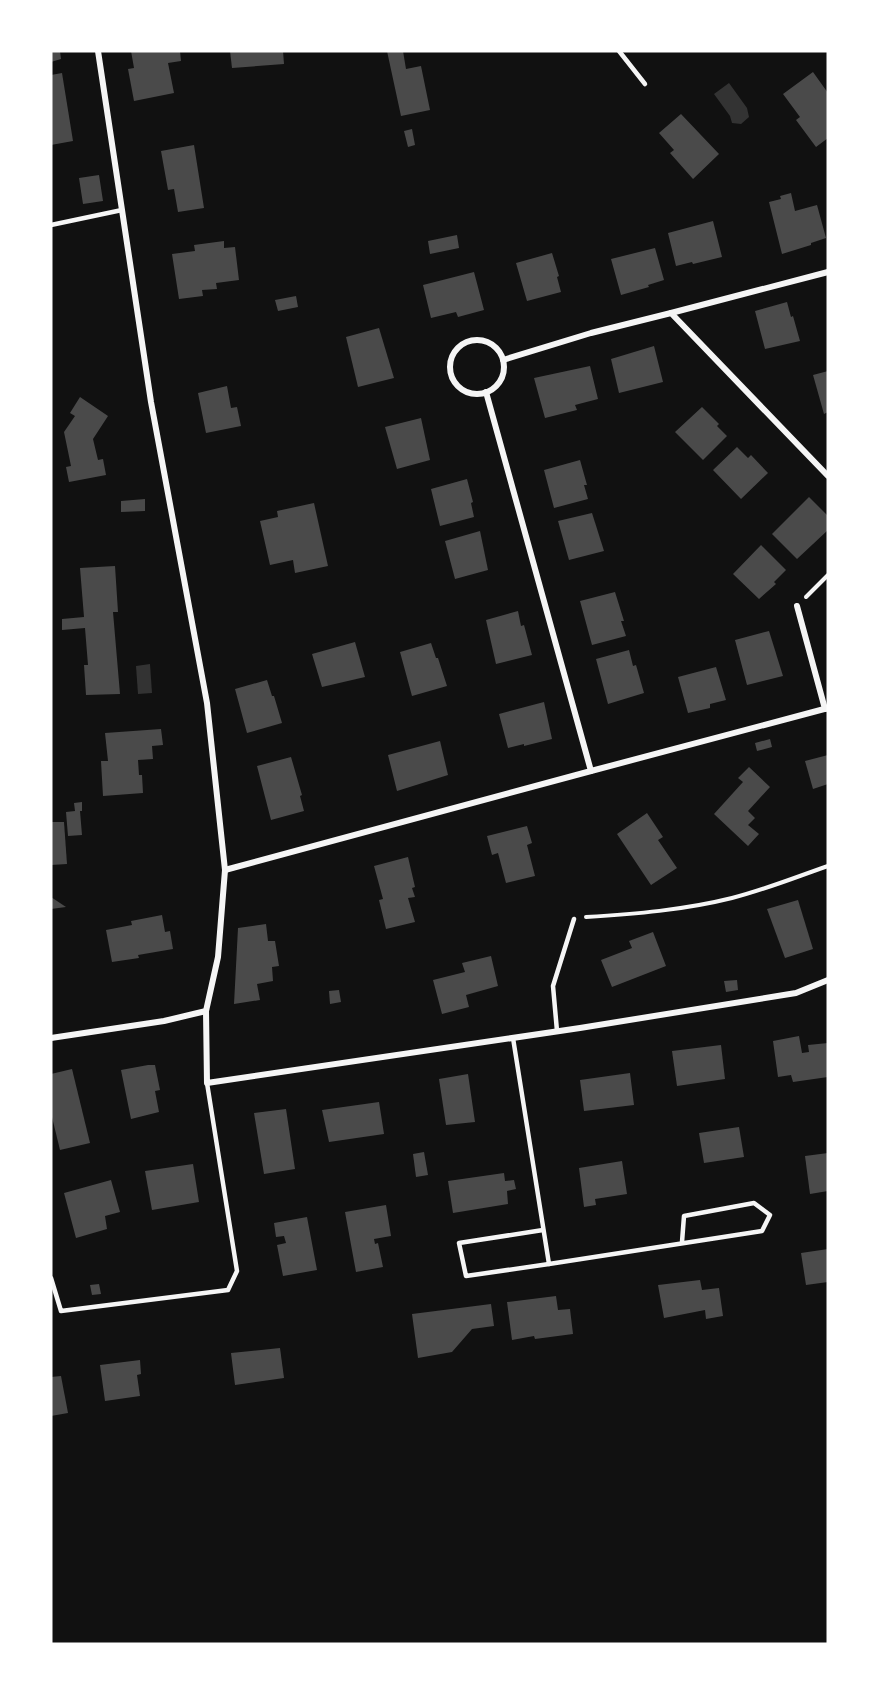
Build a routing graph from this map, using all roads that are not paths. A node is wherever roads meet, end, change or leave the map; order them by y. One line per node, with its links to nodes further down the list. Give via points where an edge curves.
1 (98, 51): 4 (street)
2 (619, 51): 3 (lane)
3 (645, 84)
4 (122, 210): 5 (lane); 14 (street, via 151,402 206,692)
5 (51, 225)
6 (828, 272): 7 (street)
7 (671, 313): 8 (street); 10 (street)
8 (503, 360): 9 (street, via 502,376); 9 (street, via 493,345 475,340 466,342 453,354 450,363 460,388)
9 (486, 392): 13 (street)
10 (828, 476)
11 (797, 606): 12 (street)
12 (826, 708): 13 (street)
13 (591, 771): 14 (street)
14 (225, 870): 17 (street, via 218,957)
15 (574, 918): 18 (lane, via 554,986)
16 (828, 981): 18 (street, via 796,993)
17 (206, 1011): 19 (street); 21 (street)
18 (557, 1031): 20 (street)
19 (51, 1038)
20 (513, 1038): 21 (street); 22 (lane)
21 (207, 1083): 25 (lane, via 237,1271 228,1290 61,1311)
22 (543, 1230): 24 (lane); 24 (lane, via 459,1243 466,1276)
23 (682, 1242): 23 (lane, via 684,1216 754,1203 770,1215 762,1231); 24 (lane)
24 (549, 1264)
25 (51, 1278)

